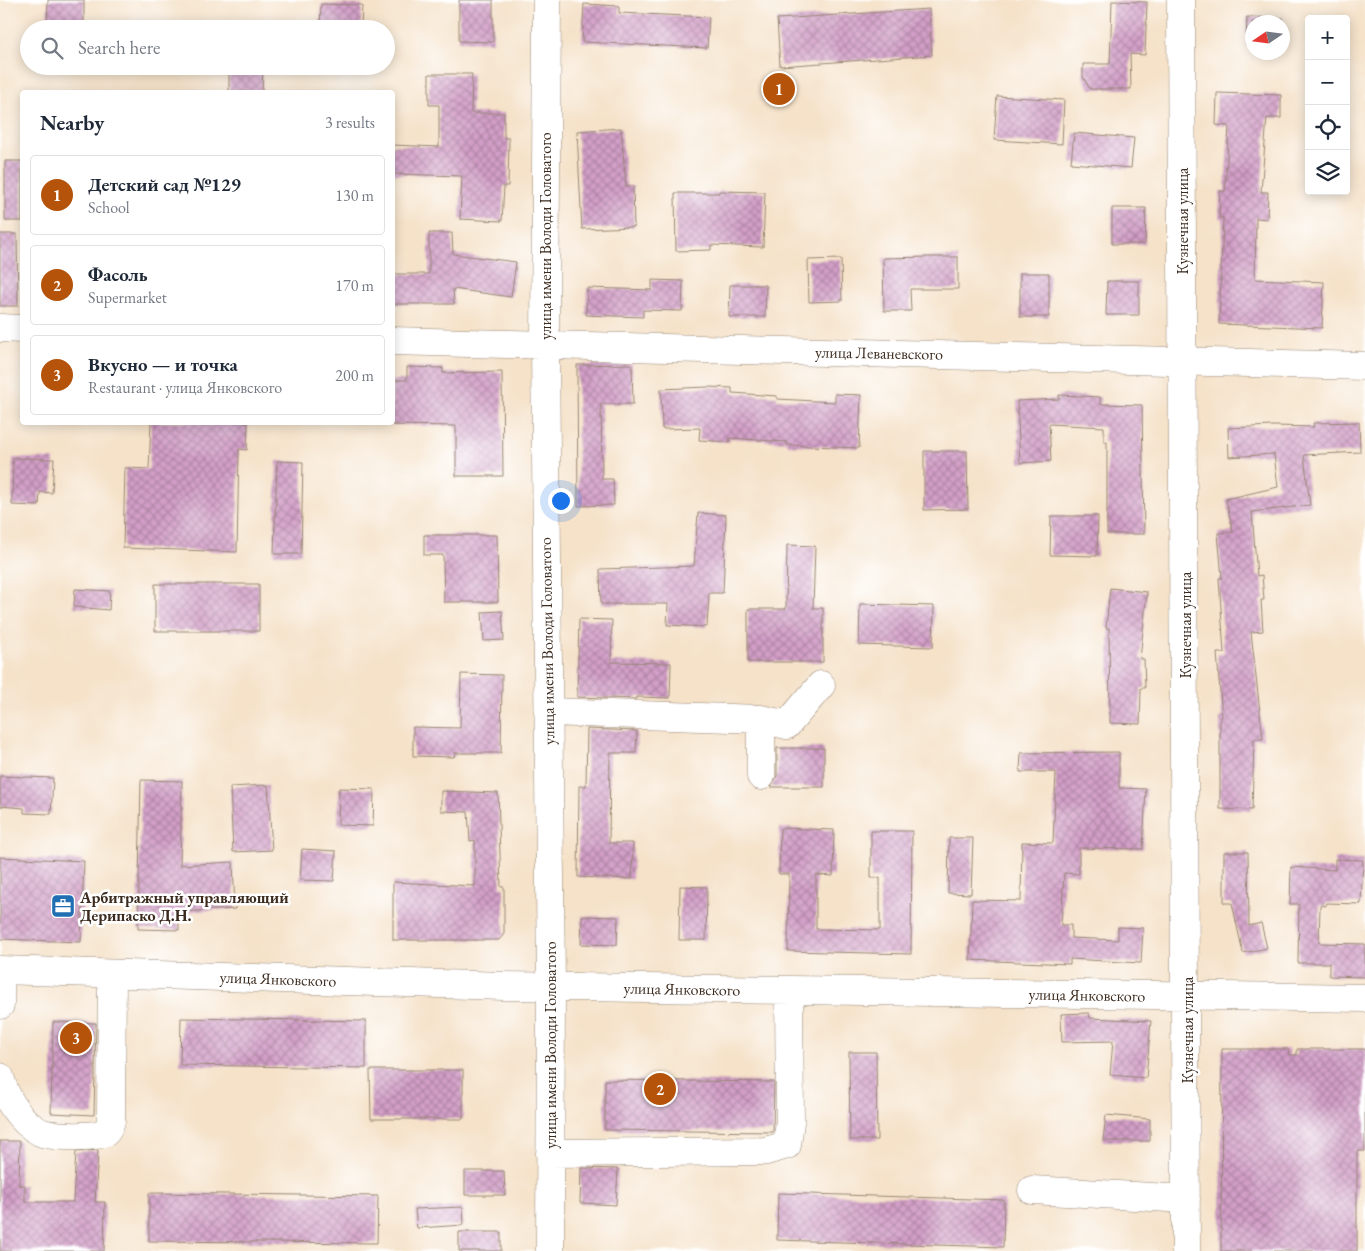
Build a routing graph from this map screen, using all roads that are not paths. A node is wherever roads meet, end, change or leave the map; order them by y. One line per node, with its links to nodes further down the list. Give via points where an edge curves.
1 (547, 0): 6 (street, улица имени Володи Головатого)
2 (1181, 0): 7 (street, Кузнечная улица)
3 (0, 328): 4 (street)
4 (20, 329)
5 (395, 341): 6 (street, улица Леваневского)
6 (545, 346): 7 (street, улица Леваневского); 10 (street, улица имени Володи Головатого)
7 (1183, 360): 8 (street, улица Леваневского); 17 (street, Кузнечная улица)
8 (1365, 366)
9 (821, 685): 11 (street, via 787,725)
10 (548, 712): 11 (street); 15 (street, улица имени Володи Головатого)
11 (761, 719): 12 (street)
12 (761, 776)
13 (0, 970): 14 (street, улица Янковского); 19 (street)
14 (112, 974): 15 (street, улица Янковского); 20 (street, via 111,1121 106,1132 98,1136 41,1132 16,1112 4,1094)
15 (551, 987): 16 (street, улица Янковского); 21 (street, улица имени Володи Головатого)
16 (789, 991): 17 (street, улица Янковского); 21 (street, via 790,1122 786,1145 766,1151)
17 (1187, 997): 18 (street, улица Янковского); 23 (street, Кузнечная улица)
18 (1365, 998)
19 (0, 1005)
20 (0, 1077)
21 (550, 1154): 24 (street, улица имени Володи Головатого)
22 (1032, 1190): 23 (street)
23 (1186, 1200): 25 (street, Кузнечная улица)
24 (550, 1251)
25 (1186, 1251)

